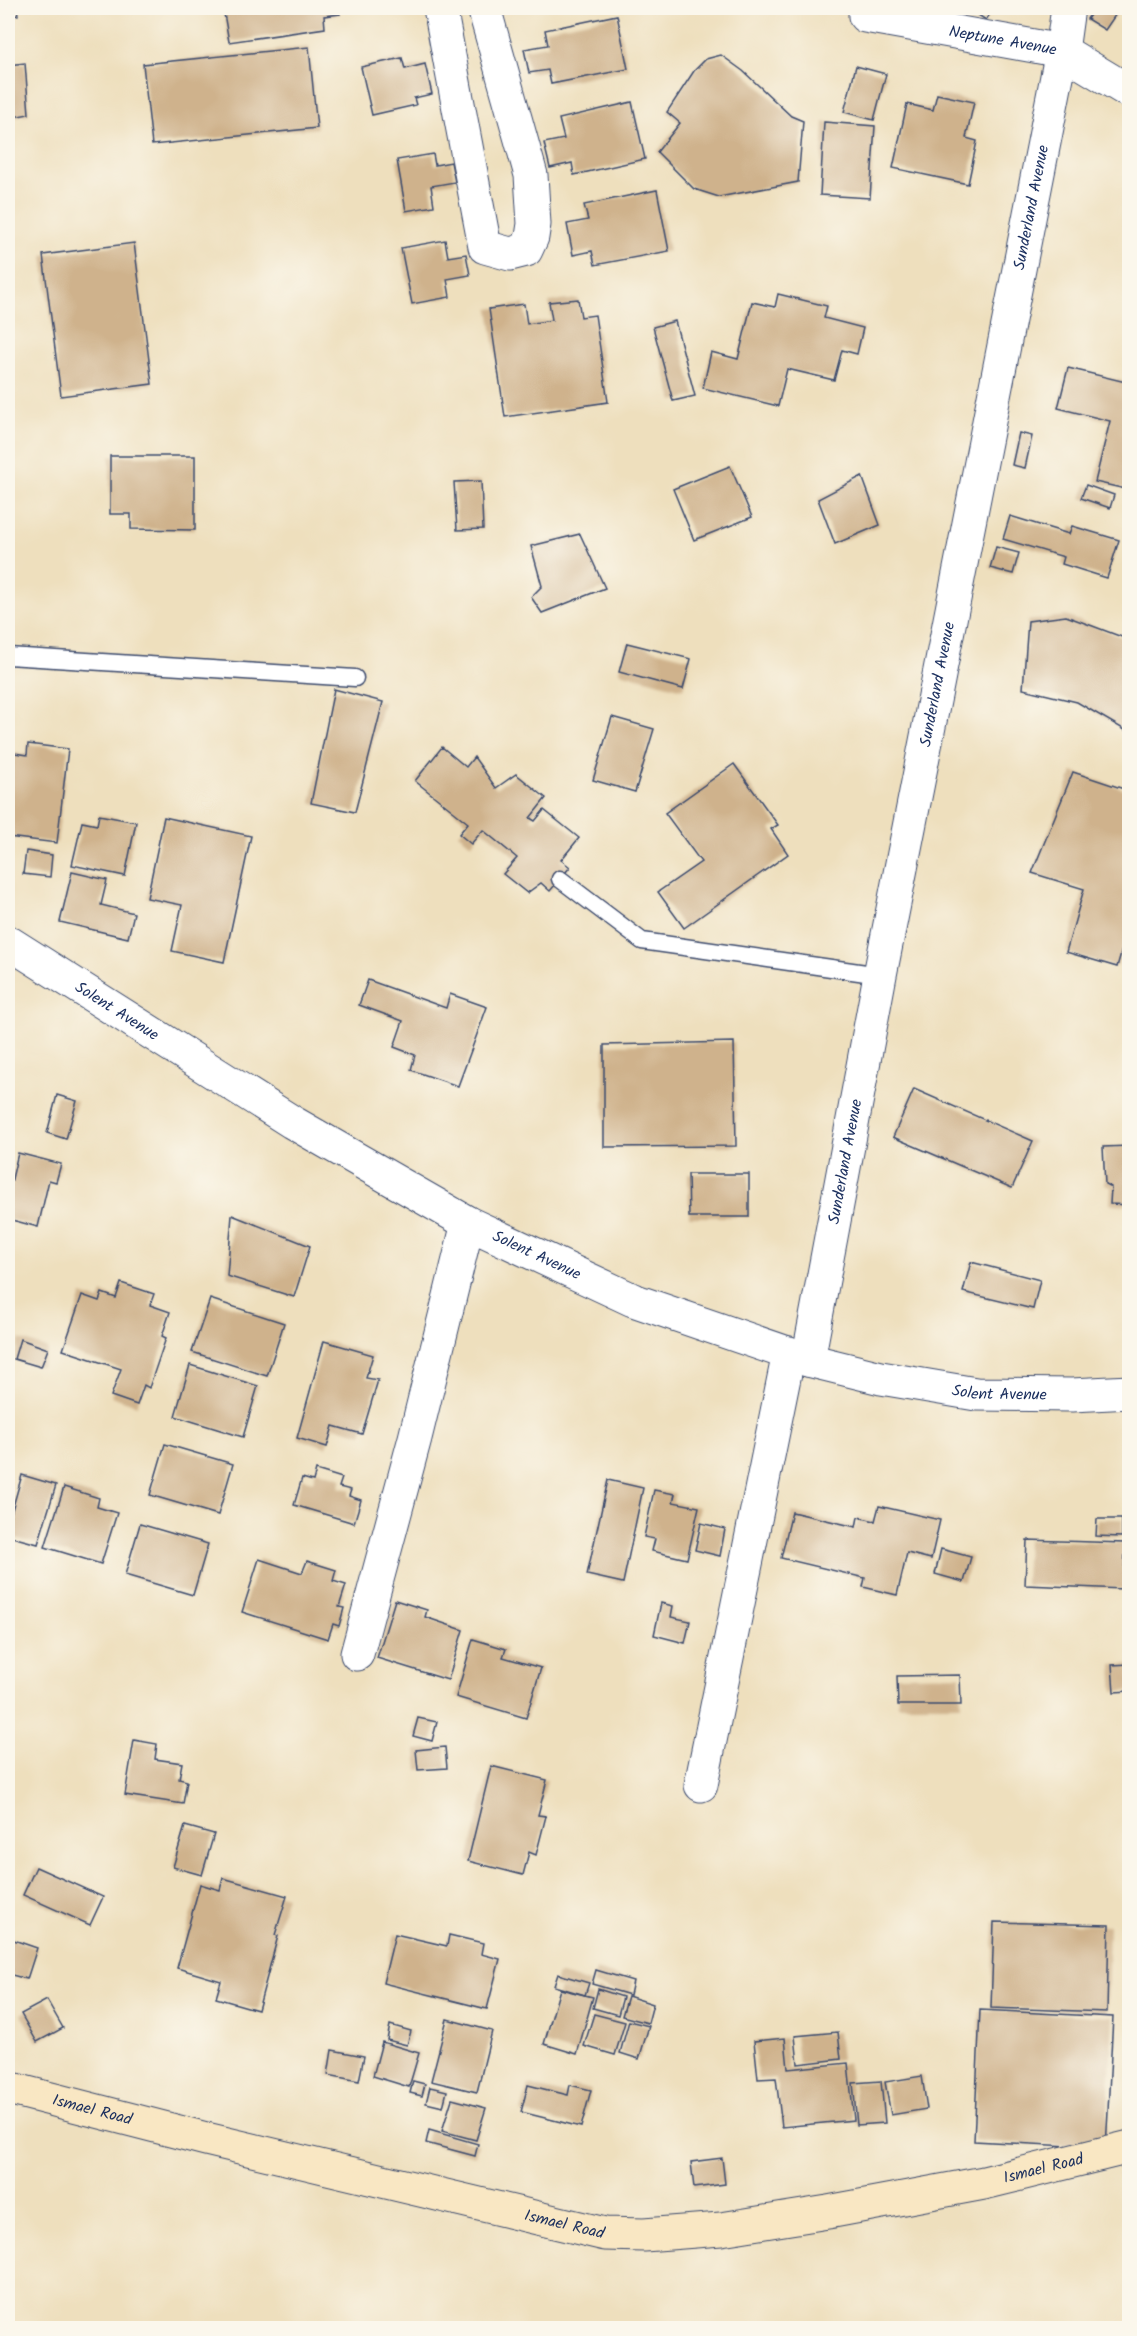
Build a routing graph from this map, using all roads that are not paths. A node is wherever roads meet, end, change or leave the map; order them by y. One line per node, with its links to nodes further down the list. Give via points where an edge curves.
1 (440, 8): 7 (street)
2 (484, 8): 6 (street)
3 (1068, 8): 5 (street, Sunderland Avenue)
4 (865, 16): 5 (street, Neptune Avenue)
5 (1062, 51): 8 (street, Neptune Avenue); 13 (street, Sunderland Avenue)
6 (501, 66): 7 (street); 7 (street, via 531,175 534,224 526,249 510,254 485,248)
7 (453, 77)
8 (1130, 92)
9 (8, 657): 10 (lane)
10 (355, 678)
11 (560, 879): 13 (lane, via 642,941)
12 (8, 942): 14 (street, Solent Avenue, via 292,1122)
13 (880, 975): 15 (street, Sunderland Avenue)
14 (468, 1223): 15 (street, Solent Avenue, via 633,1300); 17 (street)
15 (799, 1357): 16 (street, Solent Avenue, via 881,1378 976,1394); 18 (street, Sunderland Avenue)
16 (1130, 1392)
17 (357, 1654)
18 (701, 1785)
19 (8, 2088): 20 (street, Ismael Road, via 605,2235 721,2229 828,2212 984,2183)
20 (1130, 2147)

